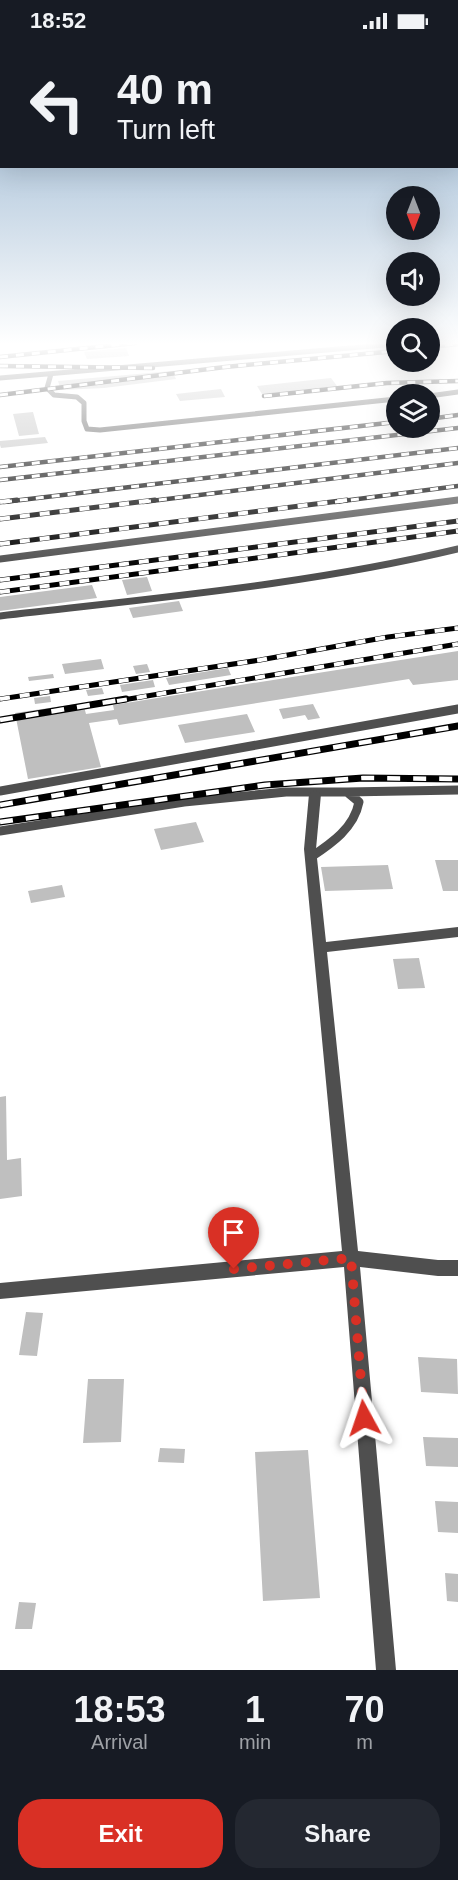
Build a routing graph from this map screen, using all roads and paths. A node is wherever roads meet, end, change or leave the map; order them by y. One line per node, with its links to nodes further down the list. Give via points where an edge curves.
1 (84, 419): 2 (lane, via 87,429 100,430)
2 (205, 419)
3 (458, 500): 5 (lane)
4 (458, 549): 6 (lane, via 309,580)
5 (0, 559)
6 (0, 616)
7 (458, 709): 9 (lane)
8 (458, 790): 10 (lane)
9 (0, 791)
10 (347, 792): 11 (lane); 13 (lane, via 359,802 358,813 334,841)
11 (315, 794): 12 (lane, via 286,792 184,802); 13 (street)
12 (0, 831)
13 (311, 857): 15 (street)
14 (458, 932): 15 (street)
15 (320, 948): 16 (street)
16 (351, 1258): 17 (street); 18 (street); 19 (street)
17 (458, 1268)
18 (0, 1291)
19 (386, 1670)

